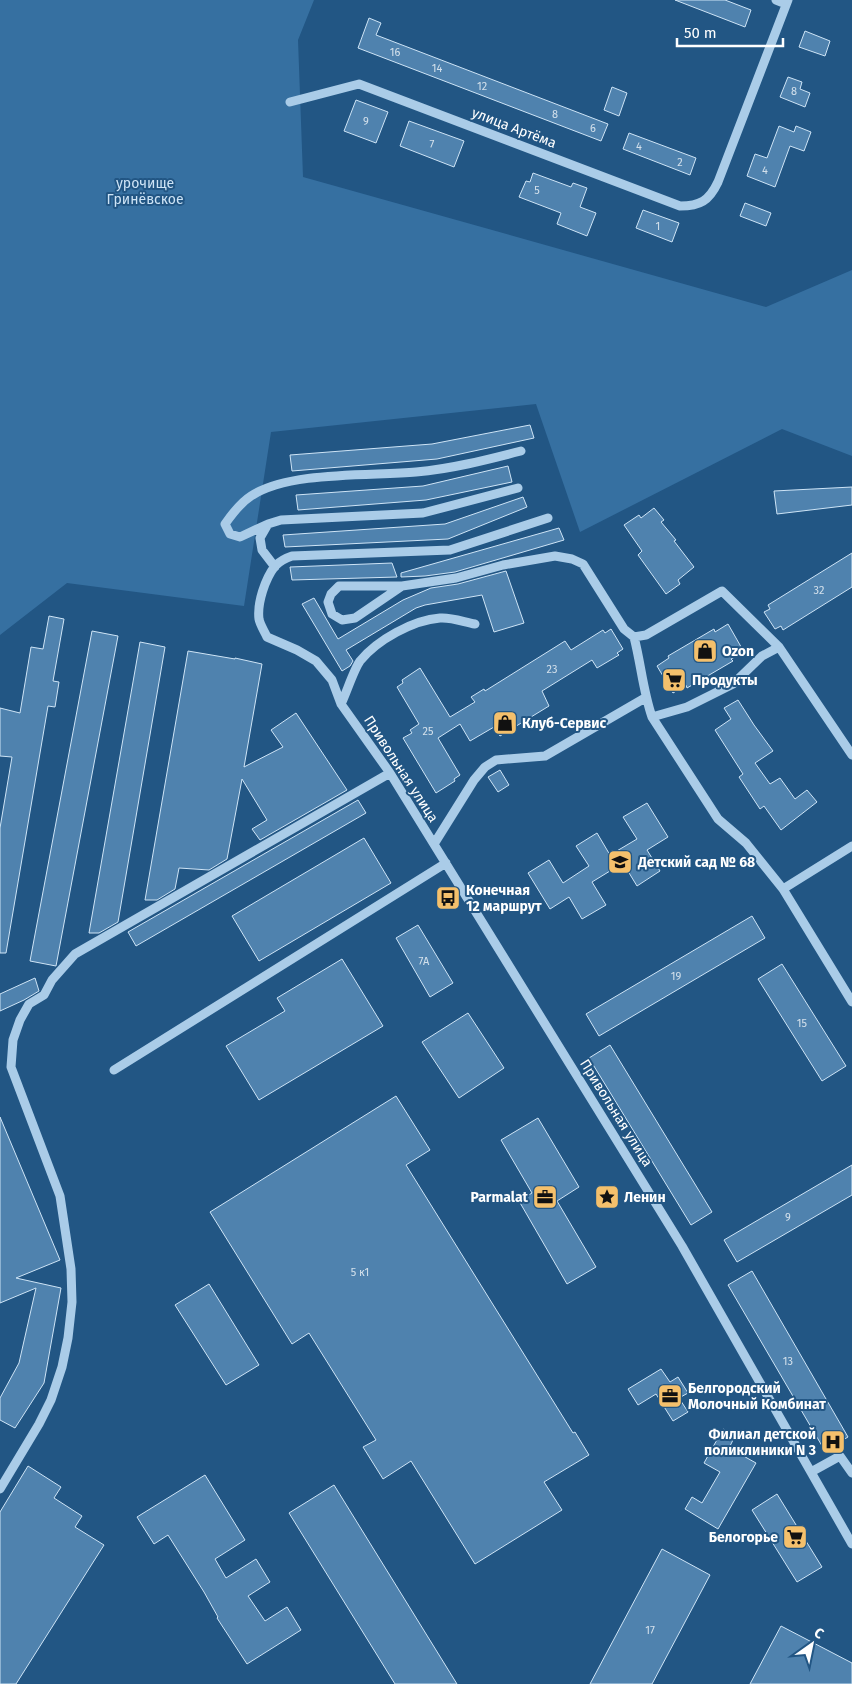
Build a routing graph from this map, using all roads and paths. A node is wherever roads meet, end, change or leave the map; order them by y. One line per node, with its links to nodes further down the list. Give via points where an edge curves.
1 (776, 0): 2 (street)
2 (787, 2): 3 (street, улица Артёма, via 713,193 692,206 680,206 358,84)
3 (290, 102)
4 (521, 451): 7 (street, via 417,472 277,484 250,496 225,524 230,534 240,536)
5 (518, 488): 7 (street, via 423,513 280,520)
6 (548, 518): 8 (street, via 450,550 292,556)
7 (268, 524): 8 (street, via 260,538 262,550)
8 (274, 567): 14 (street, Привольная улица, via 260,604 259,620 267,637 316,661 332,680)
9 (402, 586): 9 (street, via 339,586 330,594 328,602 332,614 342,620 355,618); 11 (street, via 456,578 503,564 555,556 572,559 583,564 624,629)
10 (475, 624): 14 (street, via 443,617 420,621 399,631 359,662)
11 (634, 637): 12 (street, via 646,635 722,591); 13 (street)
12 (779, 647): 15 (street, via 762,656 733,684 687,707); 16 (street)
13 (645, 698): 15 (street); 18 (street, via 545,756 496,760 485,767)
14 (341, 704): 17 (street, Привольная улица)
15 (652, 717): 21 (street, via 718,819 746,844)
16 (852, 755)
17 (390, 773): 18 (street, Привольная улица); 26 (street, via 74,954 44,995 29,1004 20,1020 13,1040 11,1067 60,1196 72,1302 62,1367 51,1400)
18 (434, 844): 20 (street, Привольная улица)
19 (852, 846): 21 (street)
20 (446, 863): 23 (street); 24 (street, Привольная улица, via 682,1246)
21 (783, 889): 22 (street)
22 (852, 1002)
23 (114, 1070)
24 (811, 1472): 25 (street, via 840,1456); 27 (street, Привольная улица)
25 (852, 1473)
26 (0, 1490)
27 (852, 1544)

